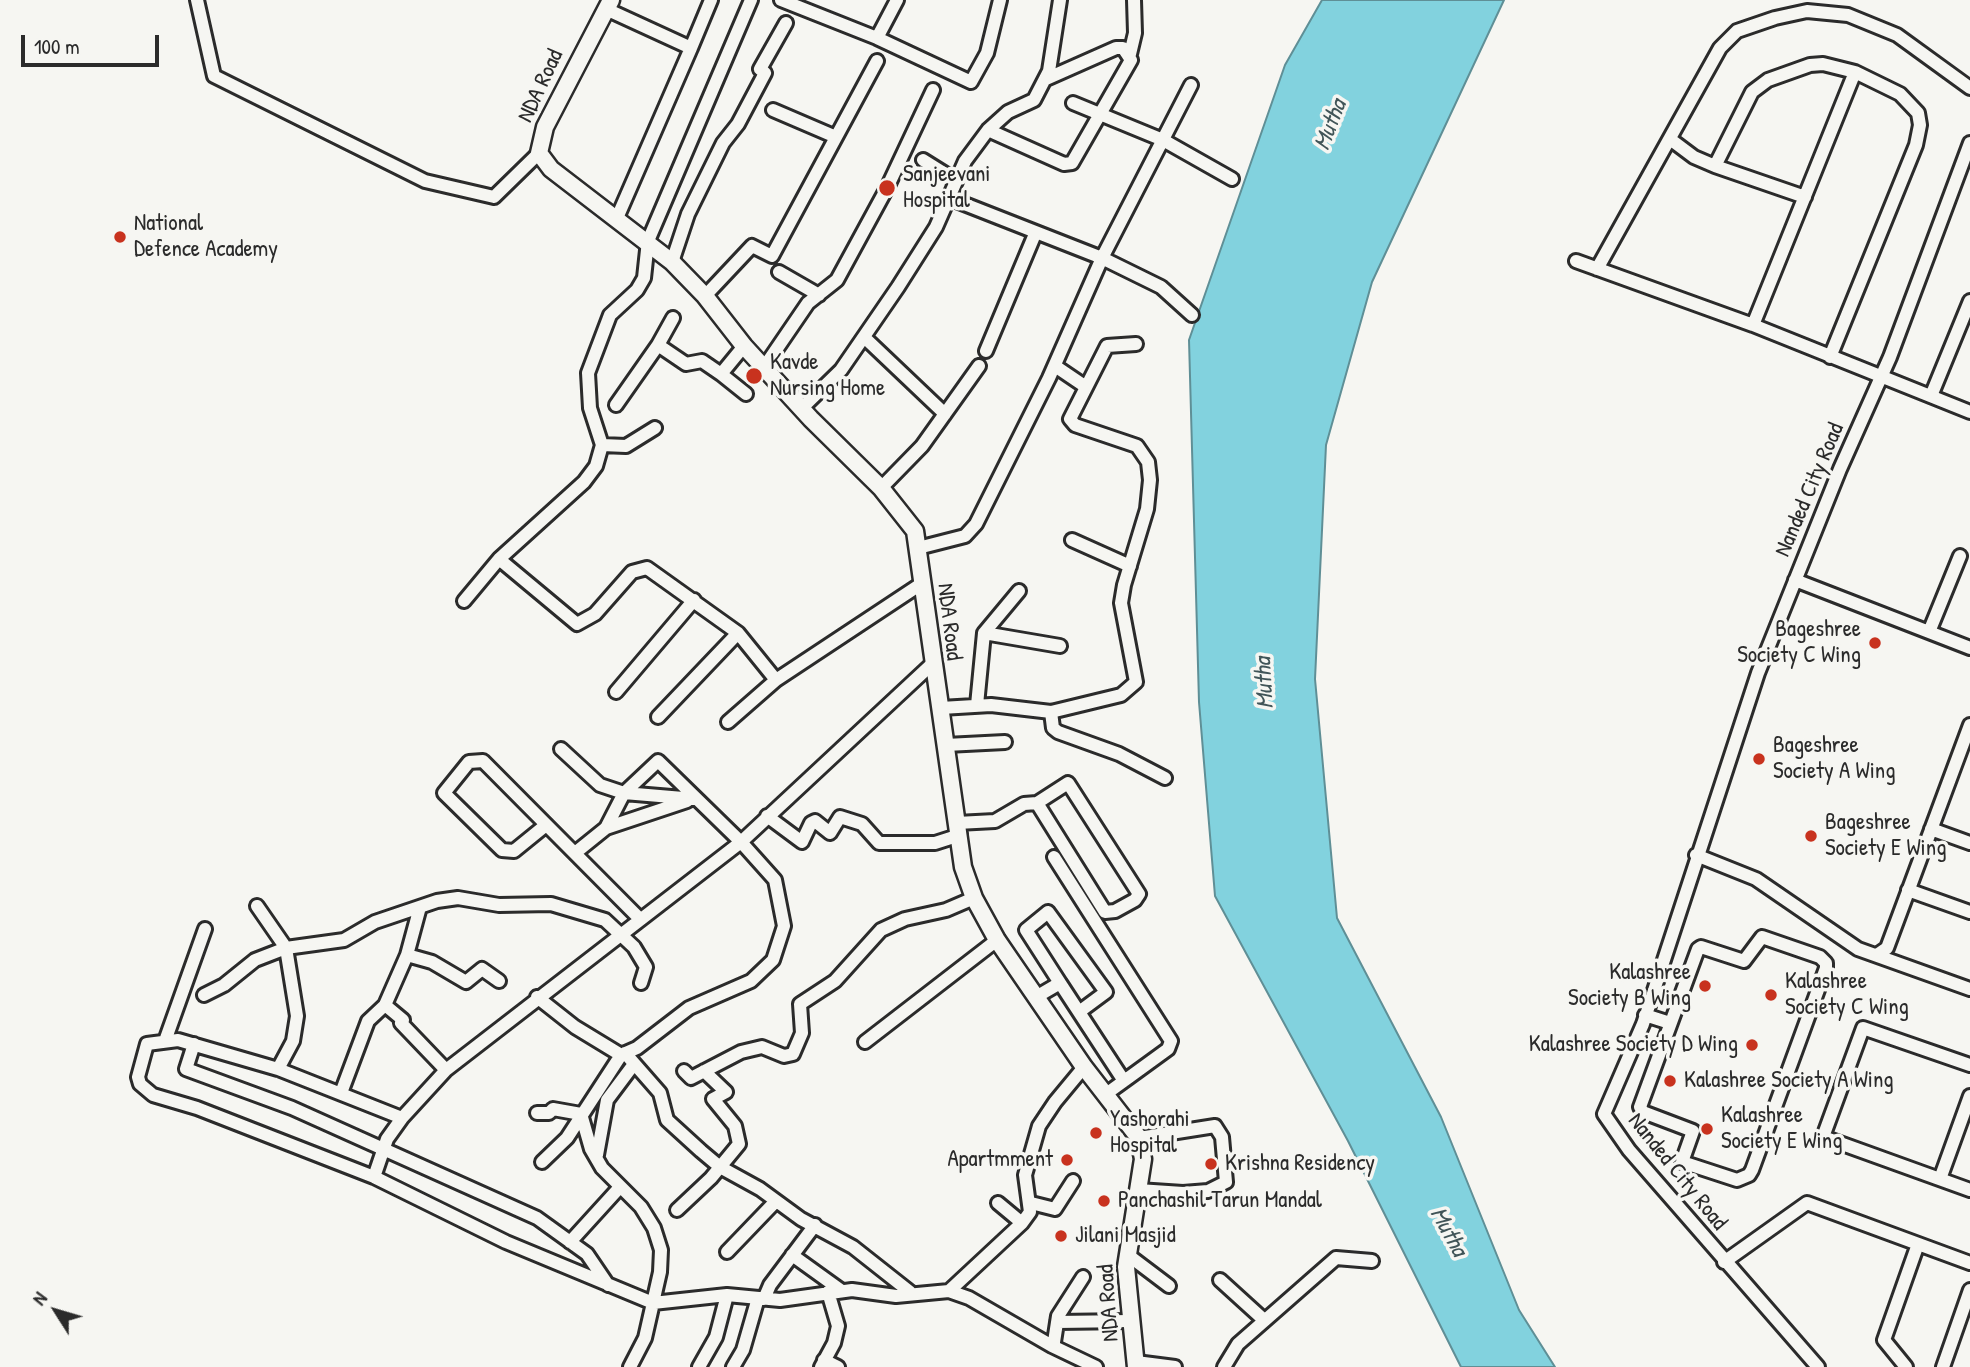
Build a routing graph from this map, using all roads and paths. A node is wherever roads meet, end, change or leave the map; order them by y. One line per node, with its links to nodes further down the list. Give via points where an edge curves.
1 (197, 0): 28 (street, via 214,76 425,181 495,197)
2 (711, 0): 12 (street)
3 (751, 0): 37 (street)
4 (781, 0): 11 (street)
5 (897, 0): 11 (street)
6 (999, 0): 11 (street, via 987,53 971,82)
7 (1060, 0): 16 (street)
8 (1134, 0): 13 (street)
9 (609, 5): 12 (street); 28 (main road, NDA Road, via 545,127)
10 (786, 23): 40 (street, via 760,69 765,73 688,214)
11 (877, 37)
12 (691, 48): 35 (street)
13 (1130, 54): 16 (street, via 1116,48); 22 (street, via 1130,66)
14 (877, 61): 24 (street)
15 (1855, 72): 30 (street, via 1810,65 1758,86); 33 (street); 54 (street, via 1909,101 1920,125 1916,145)
16 (1046, 79): 23 (street, via 1034,100 1008,112)
17 (1191, 85): 26 (street)
18 (1970, 88): 25 (street, via 1881,27 1848,15 1807,11 1737,32 1720,48)
19 (933, 90): 43 (street, via 837,280)
20 (1073, 103): 22 (street)
21 (773, 110): 24 (street)
22 (1102, 114): 23 (street, via 1072,163 1064,164); 26 (street)
23 (988, 131): 31 (street)
24 (836, 137): 44 (street, via 772,256 752,246)
25 (1670, 139): 30 (street); 41 (street)
26 (1163, 140): 32 (street); 38 (street)
27 (1970, 143): 59 (street, Nanded City Road)
28 (540, 153): 35 (main road, NDA Road, via 551,169)
29 (923, 160): 31 (street)
30 (1715, 166): 33 (street)
31 (956, 180): 34 (street)
32 (1232, 180)
33 (1805, 197): 48 (street)
34 (949, 198): 36 (street); 49 (street, via 936,227)
35 (617, 218): 37 (main road, NDA Road)
36 (1035, 234): 38 (street); 53 (street)
37 (648, 241): 40 (main road, NDA Road); 68 (street, via 644,278 610,315 588,373 590,408)
38 (1102, 258): 46 (street, via 1161,287); 57 (street)
39 (1576, 261): 41 (street)
40 (672, 262): 44 (main road, NDA Road)
41 (1597, 269): 48 (street)
42 (779, 272): 43 (street)
43 (819, 295): 55 (street, via 808,303)
44 (705, 296): 52 (main road, NDA Road)
45 (1970, 301): 62 (street)
46 (1192, 315)
47 (673, 318): 51 (street)
48 (1753, 326): 54 (street)
49 (864, 337): 64 (street, via 841,370); 66 (street)
50 (1136, 344): 60 (street, via 1107,346)
51 (658, 345): 58 (street, via 686,364 702,361); 63 (street)
52 (744, 346): 55 (main road, NDA Road); 58 (street)
53 (985, 351)
54 (1830, 357): 59 (street)
55 (765, 366): 64 (main road, NDA Road)
56 (979, 366): 66 (street)
57 (1055, 366): 60 (street); 71 (street, via 972,531)
58 (720, 374): 61 (street)
59 (1881, 377): 62 (street); 75 (street, Nanded City Road)
60 (1086, 387): 74 (street, via 1072,423 1137,446 1148,462 1147,509)
61 (746, 394)
62 (1931, 397): 65 (street)
63 (616, 405)
64 (802, 408): 69 (main road, NDA Road)
65 (1970, 412)
66 (945, 414): 69 (street, via 922,446)
67 (655, 428): 68 (street, via 626,446)
68 (602, 445): 73 (street, via 596,466 584,482)
69 (881, 488): 71 (main road, NDA Road, via 915,531)
70 (1072, 540): 74 (street)
71 (918, 548): 76 (main road, NDA Road)
72 (1960, 556): 80 (street)
73 (499, 559): 78 (street, via 577,624 595,614 640,568 647,568); 79 (street)
74 (1129, 566): 90 (street, via 1121,603 1136,682 1121,695)
75 (1795, 580): 80 (street); 109 (street, Nanded City Road)
76 (921, 584): 85 (main road, NDA Road); 86 (street)
77 (1019, 591): 82 (street)
78 (694, 600): 81 (street); 87 (street)
79 (464, 601)
80 (1929, 632): 84 (street)
81 (738, 633): 86 (street); 91 (street)
82 (984, 633): 83 (street); 88 (street)
83 (1060, 646)
84 (1970, 648)
85 (932, 664): 89 (main road, NDA Road); 101 (street)
86 (776, 680): 92 (street)
87 (616, 692)
88 (977, 705): 89 (street); 90 (street)
89 (941, 708): 95 (main road, NDA Road)
90 (1051, 712): 97 (street, via 1058,732 1119,754)
91 (658, 717)
92 (728, 722)
93 (1970, 725): 105 (street)
94 (1005, 742): 95 (street)
95 (946, 745): 104 (main road, NDA Road)
96 (561, 749): 98 (street, via 600,785)
97 (1165, 778)
98 (624, 793): 99 (street); 99 (street, via 657,761); 103 (street)
99 (695, 799): 103 (street); 106 (street)
100 (1037, 803): 100 (street, via 1105,912 1135,900 1139,894 1068,783); 104 (street, via 1024,804 995,821)
101 (767, 816): 104 (street, via 802,842 811,822 830,833 840,817 862,824 879,843 935,843); 106 (street)
102 (546, 825): 102 (street, via 483,761 469,762 444,793 502,850 514,851); 108 (street)
103 (606, 828): 108 (street)
104 (959, 829): 112 (main road, NDA Road, via 962,867)
105 (1931, 829): 107 (street); 111 (street)
106 (741, 842): 116 (street); 137 (street, via 775,880 779,892 784,926 773,960 744,985 689,1008)
107 (1970, 843)
108 (575, 853): 116 (street)
109 (1696, 855): 122 (street, via 1756,879 1858,949); 132 (street, Nanded City Road)
110 (1054, 857): 145 (street, via 1171,1041 1168,1049)
111 (1908, 890): 115 (street); 122 (street, via 1887,948)
112 (974, 898): 119 (main road, NDA Road); 143 (street, via 881,930 835,981 800,1004 802,1033 793,1054 784,1056 762,1047)
113 (257, 906): 120 (street)
114 (420, 907): 118 (street, via 458,898 499,905 551,904 606,920); 120 (street, via 375,922 344,940); 121 (street)
115 (1970, 912)
116 (640, 919): 118 (street)
117 (205, 929): 134 (street)
118 (620, 934): 124 (street, via 646,967); 128 (street)
119 (997, 940): 129 (main road, NDA Road); 135 (street)
120 (286, 948): 127 (street, via 255,960); 141 (street, via 297,1016 293,1041)
121 (407, 956): 123 (street, via 432,962 466,982 482,969); 130 (street)
122 (1877, 956): 126 (street)
123 (499, 981)
124 (641, 983)
125 (1059, 983): 129 (street); 131 (street); 131 (street, via 1026,930 1048,912 1106,992)
126 (1970, 989)
127 (204, 995)
128 (537, 997): 137 (street, via 575,1027); 142 (street)
129 (1036, 997): 140 (main road, NDA Road)
130 (385, 1005): 142 (street); 146 (street, via 368,1021)
131 (1079, 1012): 145 (street)
132 (1644, 1020): 133 (street); 175 (street, Nanded City Road, via 1604,1114 1621,1141)
133 (1668, 1028): 133 (street, via 1700,947 1744,961 1762,937 1826,963 1761,1146 1749,1175 1742,1179 1682,1162 1693,1131 1641,1111)
134 (165, 1041): 136 (street); 157 (street, via 147,1044 138,1077 153,1095)
135 (865, 1042)
136 (194, 1044): 141 (street); 153 (street, via 186,1069 292,1108)
137 (623, 1054): 138 (street); 150 (street)
138 (634, 1064): 154 (street, via 607,1100); 156 (street, via 660,1093 667,1120)
139 (1970, 1065): 158 (street, via 1863,1028 1823,1137)
140 (1084, 1067): 147 (main road, NDA Road); 165 (street, via 1039,1126 1025,1175)
141 (278, 1069): 146 (street)
142 (446, 1070): 151 (street)
143 (704, 1071): 144 (street, via 691,1078); 156 (street, via 726,1092 713,1099 735,1126 739,1144)
144 (684, 1072)
145 (1124, 1081): 147 (street)
146 (341, 1093): 151 (street)
147 (1106, 1094): 152 (main road, NDA Road)
148 (1970, 1096): 158 (street)
149 (537, 1113): 150 (street, via 553,1109)
150 (581, 1114): 154 (street); 155 (street, via 567,1138)
151 (401, 1118): 153 (street)
152 (1139, 1139): 162 (main road, NDA Road, via 1143,1159); 162 (street, via 1215,1126 1222,1137 1226,1182 1208,1191)
153 (383, 1149): 157 (street); 169 (street, via 528,1214)
154 (597, 1159): 160 (street)
155 (542, 1162)
156 (720, 1167): 163 (street); 166 (street)
157 (373, 1177): 179 (street)
158 (1940, 1179): 161 (street)
159 (1073, 1181): 165 (street, via 1055,1209)
160 (620, 1186): 169 (street); 188 (street, via 647,1216 658,1241 661,1260)
161 (1970, 1190)
162 (1137, 1196): 173 (main road, NDA Road)
163 (776, 1201): 168 (street); 171 (street)
164 (998, 1203): 167 (street)
165 (1031, 1203): 167 (street)
166 (677, 1210)
167 (1022, 1223): 183 (street)
168 (815, 1225): 172 (street); 185 (street, via 853,1247)
169 (570, 1242): 179 (street, via 587,1254)
170 (1918, 1244): 175 (street, via 1807,1203); 176 (street); 202 (street, via 1884,1340)
171 (727, 1252)
172 (792, 1255): 182 (street); 187 (street)
173 (1128, 1255): 180 (street); 190 (main road, NDA Road)
174 (1372, 1261): 189 (street, via 1336,1258)
175 (1724, 1262): 201 (street, Nanded City Road)
176 (1970, 1263)
177 (1083, 1278): 191 (street)
178 (1220, 1280): 189 (street)
179 (608, 1286): 188 (street)
180 (1169, 1286)
181 (1970, 1290): 203 (street)
182 (842, 1291): 184 (street); 185 (street, via 896,1296)
183 (949, 1291): 185 (street); 198 (street)
184 (828, 1292): 187 (street); 194 (street, via 838,1326)
185 (910, 1292)
186 (727, 1295): 187 (street); 188 (street); 196 (street, via 716,1337)
187 (761, 1298): 197 (street)
188 (653, 1303): 195 (street, via 645,1338)
189 (1264, 1320): 200 (street, via 1238,1344)
190 (1130, 1321): 191 (street); 193 (main road, NDA Road)
191 (1057, 1322): 192 (street)
192 (1054, 1342)
193 (1136, 1364): 199 (street)
194 (829, 1365)
195 (631, 1367)
196 (699, 1367)
197 (733, 1367)
198 (1096, 1367)
199 (1175, 1367)
200 (1224, 1367)
201 (1818, 1367)
202 (1906, 1367)
203 (1943, 1367)

